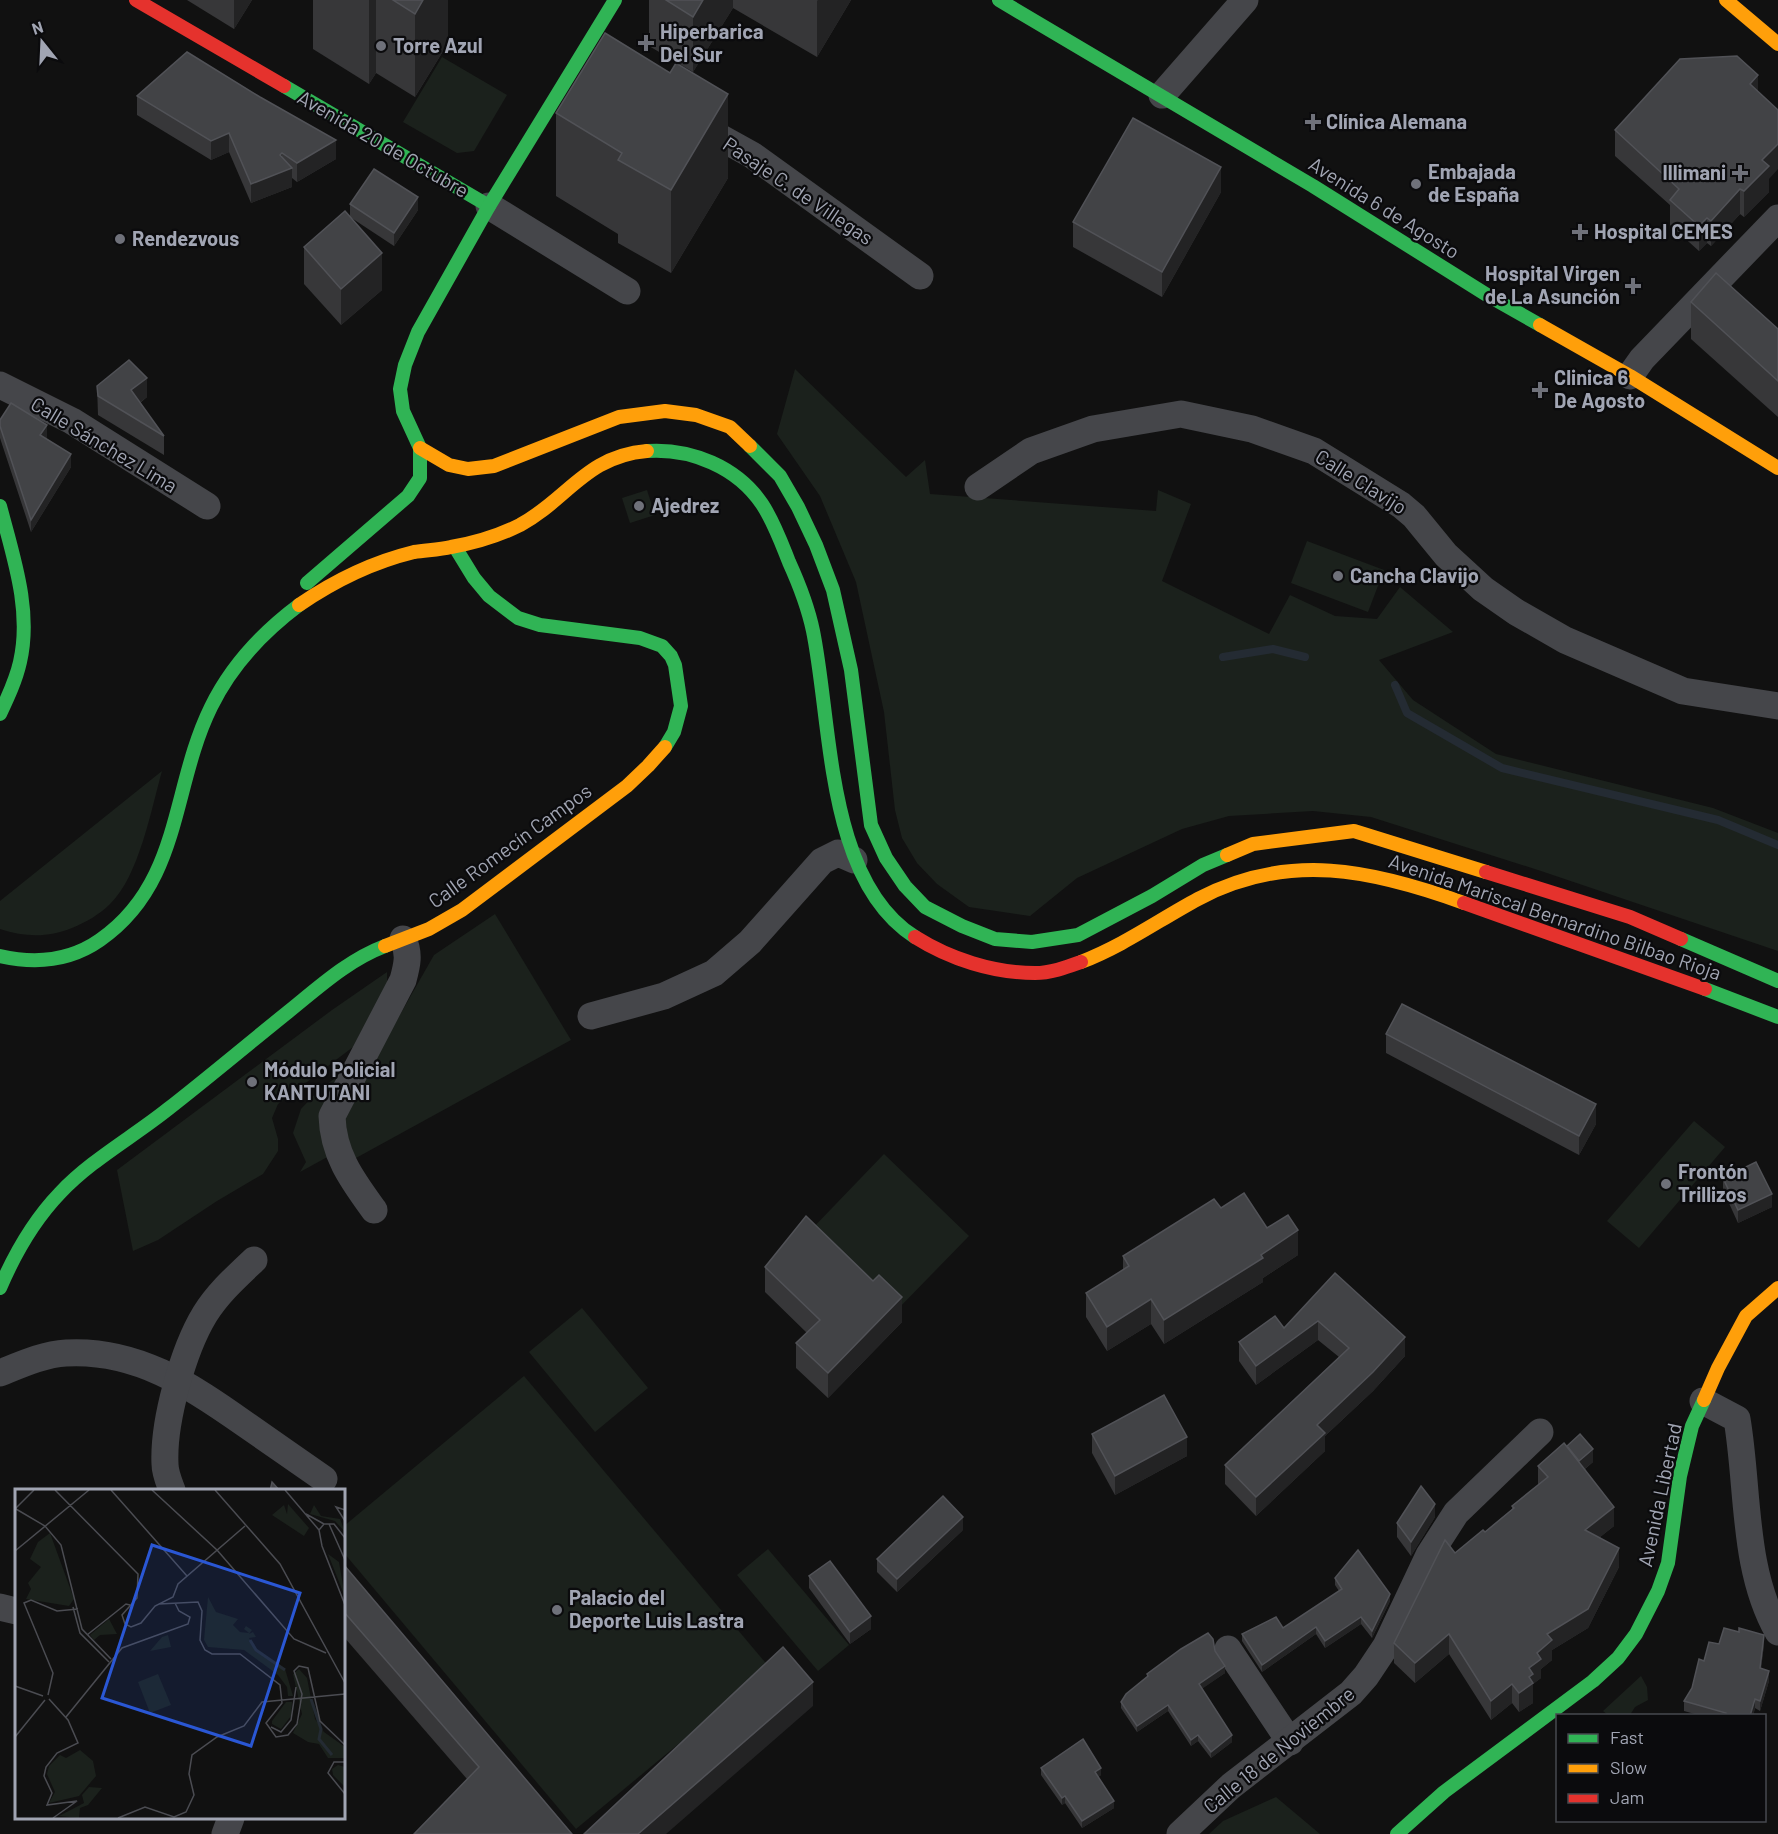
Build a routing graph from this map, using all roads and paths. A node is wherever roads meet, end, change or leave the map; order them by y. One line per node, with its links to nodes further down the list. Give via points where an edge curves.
1 (136, 0): 9 (main road, Avenida 20 de Octubre)
2 (615, 0): 9 (main road, via 589,65)
3 (999, 0): 7 (main road, Avenida 6 de Agosto)
4 (1245, 0): 7 (street)
5 (1726, 0): 6 (main road)
6 (1778, 44)
7 (1162, 95): 13 (main road, Avenida 6 de Agosto, via 1488,295)
8 (671, 110): 11 (street, Pasaje C. de Villegas, via 752,155)
9 (489, 206): 12 (street, Avenida 20 de Octubre); 15 (main road, Avenida Mariscal Bernardino Bilbao Rioja, via 418,332 405,365 400,389 403,411)
10 (1778, 218): 13 (street)
11 (920, 276)
12 (627, 291)
13 (1630, 376): 16 (main road, Avenida 6 de Agosto)
14 (0, 385): 19 (street, Calle Sánchez Lima, via 72,421)
15 (420, 448): 21 (main road, Avenida Mariscal Bernardino Bilbao Rioja, via 417,486 308,582); 24 (main road, Avenida Mariscal Bernardino Bilbao Rioja, via 449,465 468,469 494,466 619,417 665,411 696,415 730,427 780,476 816,545 833,590 851,670 871,825)
16 (1778, 468)
17 (978, 487): 22 (street, Calle Clavijo, via 1031,451 1093,429 1181,414 1252,429 1314,451 1401,505 1482,589 1564,640 1683,691)
18 (0, 506): 23 (main road, via 22,589 25,622 22,658 13,692)
19 (207, 506)
20 (455, 547): 21 (main road, Avenida Mariscal Bernardino Bilbao Rioja, via 417,552 336,580); 25 (main road, Avenida Mariscal Bernardino Bilbao Rioja, via 489,538 528,520 588,469 614,457 667,450 696,455 731,472 759,500 777,531 803,593 842,821); 26 (main road, Calle Romecín Campos, via 489,597 520,619 549,627 649,639 667,651 678,680 681,716 664,748 627,786 462,910)
21 (285, 616): 27 (main road, Avenida Mariscal Bernardino Bilbao Rioja, via 245,655 211,707 154,880 141,902 104,940 62,959 18,961)
22 (1778, 706)
23 (0, 714)
24 (880, 849): 25 (main road); 28 (main road, Avenida Mariscal Bernardino Bilbao Rioja, via 925,907 995,939 1032,942 1078,935 1203,865 1253,844 1354,831 1630,917)
25 (854, 860): 29 (street, via 838,853 822,861 750,942 714,973 664,996); 30 (main road, Avenida Mariscal Bernardino Bilbao Rioja, via 870,892 904,932 943,955 984,968 1035,973 1080,962 1123,943 1181,906 1230,883 1282,871 1334,869 1393,879)
26 (403, 939): 31 (street, via 408,949 403,980 333,1116 333,1135 348,1174); 33 (main road, Calle Romecín Campos, via 367,953 336,973 100,1159 62,1192 34,1224)
27 (0, 956)
28 (1778, 981)
29 (591, 1016)
30 (1778, 1017)
31 (374, 1210)
32 (254, 1260): 36 (street, via 205,1315)
33 (0, 1287)
34 (1778, 1288): 37 (main road, Avenida Libertad, via 1746,1316)
35 (0, 1373): 36 (street, via 65,1353 126,1359)
36 (179, 1379): 39 (street); 40 (street, via 167,1432 165,1466)
37 (1703, 1401): 43 (street, via 1737,1419 1756,1568); 49 (main road, Avenida Libertad, via 1685,1451 1668,1563 1636,1634 1593,1681 1444,1792)
38 (1540, 1432): 45 (street, Calle 18 de Noviembre, via 1456,1513 1429,1555 1386,1647 1366,1676 1348,1696)
39 (324, 1479)
40 (171, 1489)
41 (0, 1607): 42 (street)
42 (15, 1611)
43 (1778, 1632)
44 (1228, 1649): 45 (street)
45 (1290, 1742): 48 (street, Calle 18 de Noviembre, via 1231,1786)
46 (231, 1819): 47 (street)
47 (225, 1834)
48 (1180, 1834)
49 (1397, 1834)

